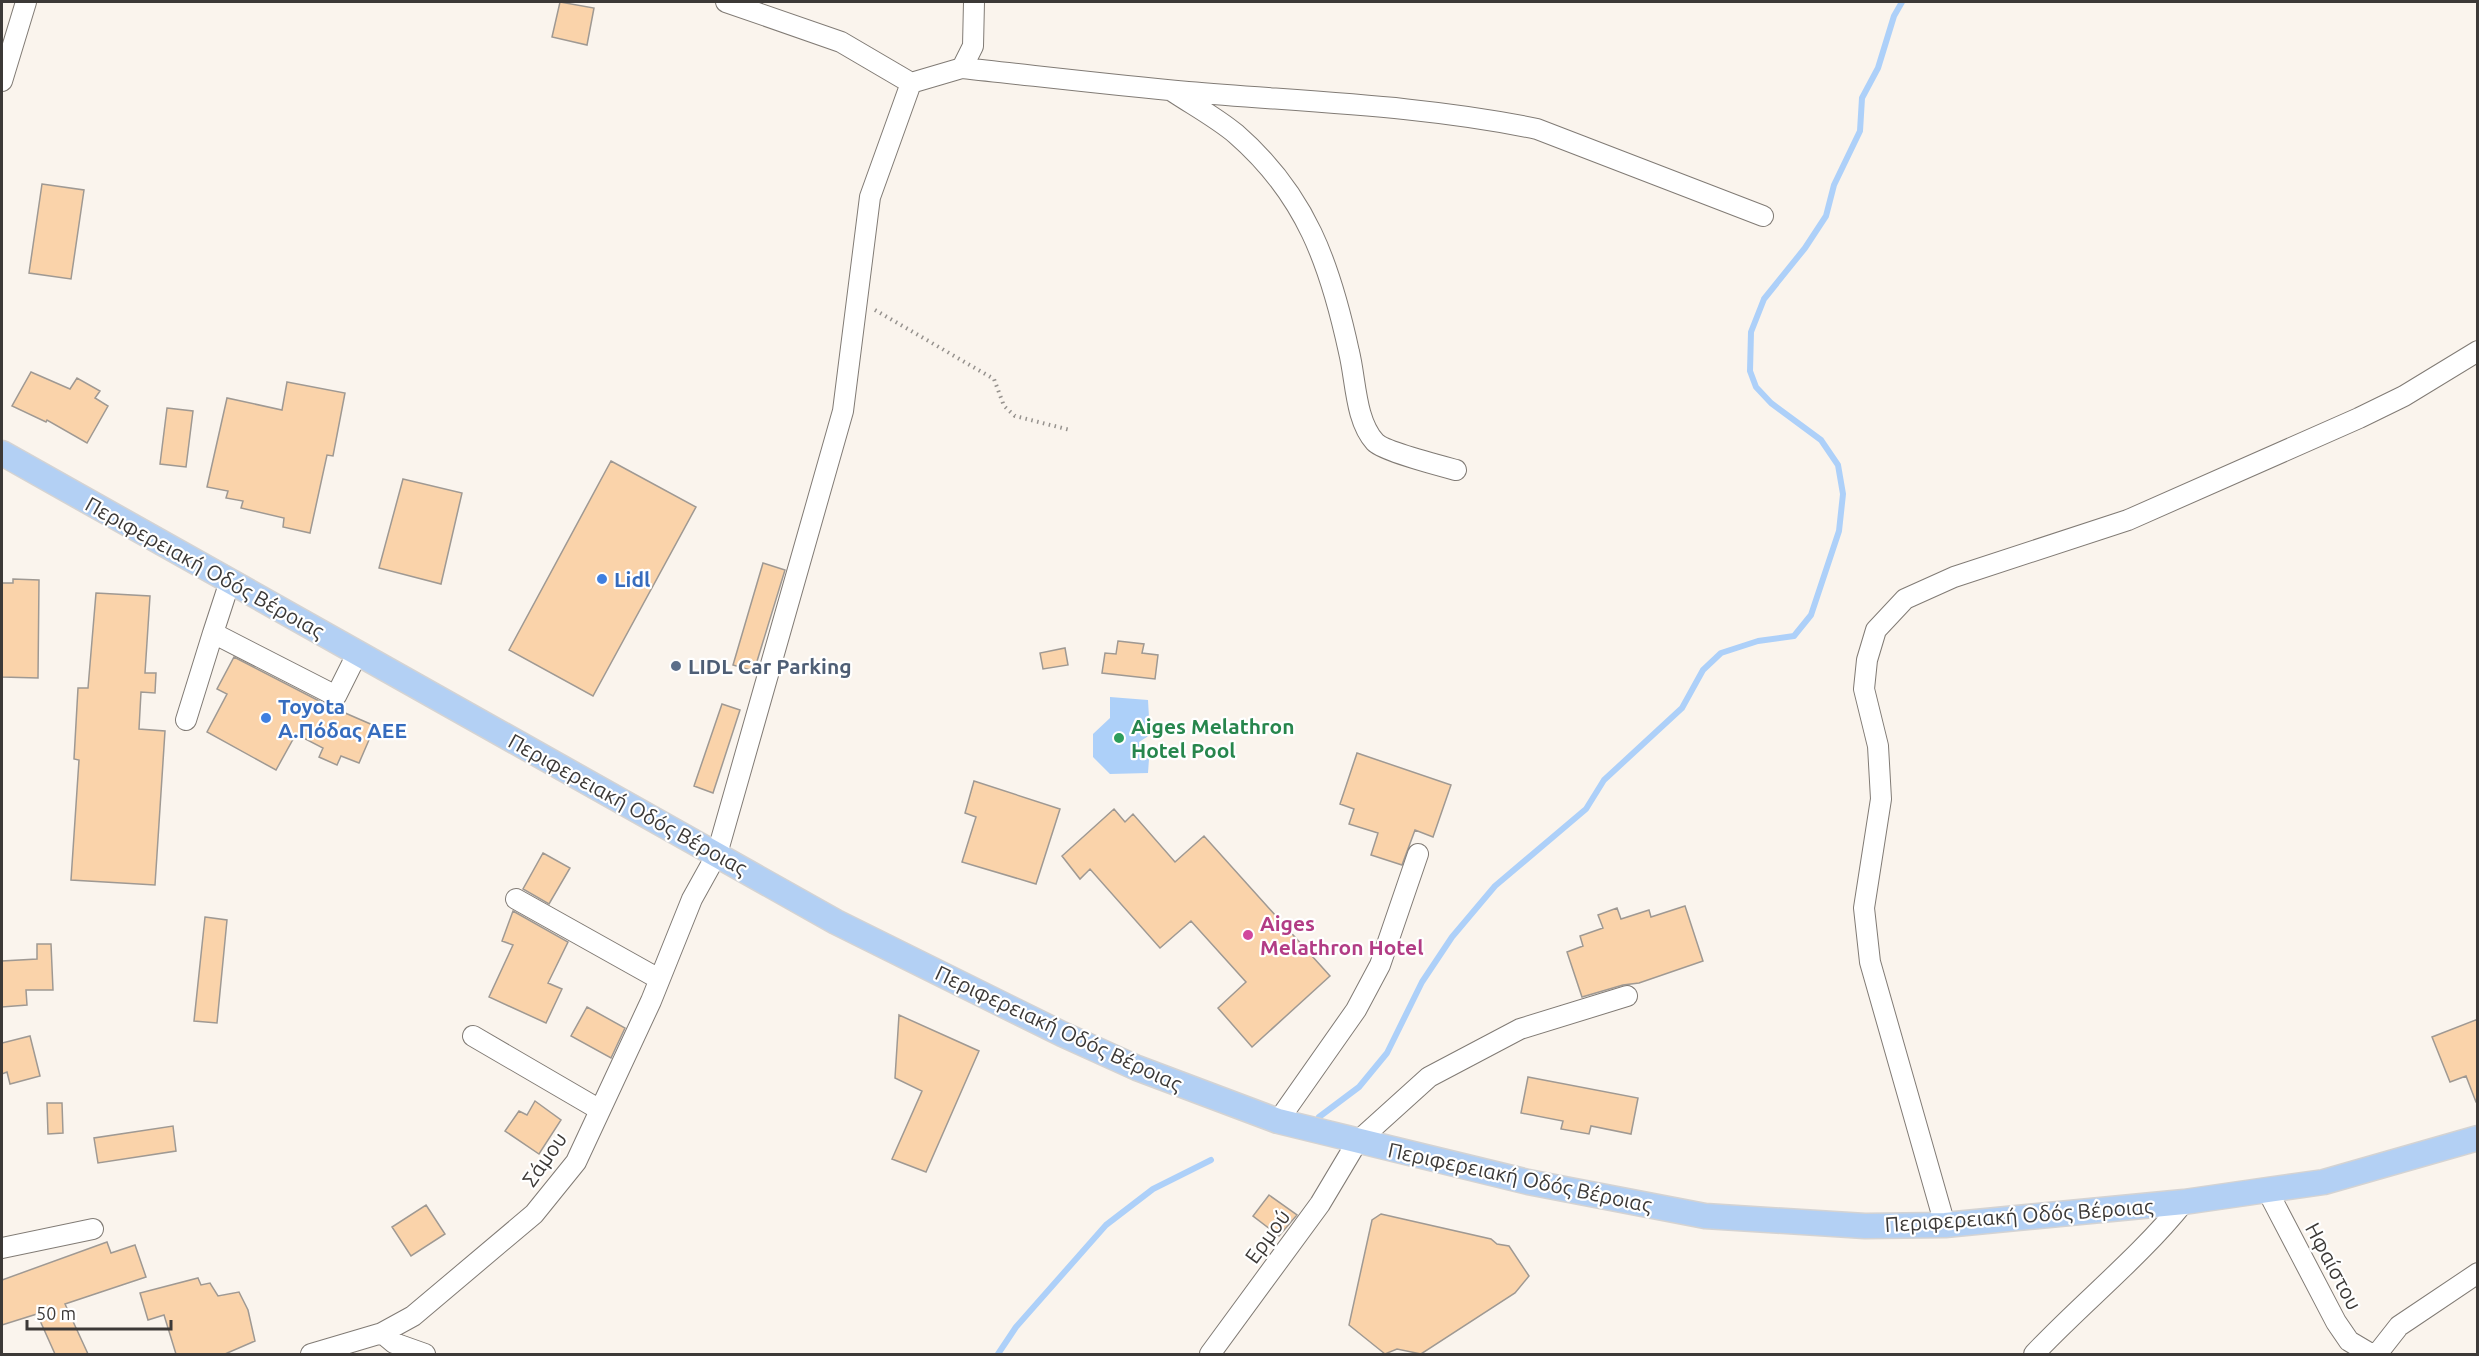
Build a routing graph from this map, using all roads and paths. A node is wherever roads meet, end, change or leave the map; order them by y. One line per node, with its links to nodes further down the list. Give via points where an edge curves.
1 (26, 2): 5 (street)
2 (726, 2): 6 (street, via 841,42)
3 (974, 2): 4 (street, via 973,46)
4 (962, 68): 6 (street); 7 (street)
5 (2, 81)
6 (911, 82): 9 (street, Σάμου, via 870,197)
7 (1170, 89): 8 (street, via 1355,103 1537,129); 13 (street, via 1235,134 1273,171 1300,208 1320,249 1349,350 1364,429 1377,445)
8 (1763, 216)
9 (858, 301): 11 (path, via 994,379 1004,406 1015,416); 18 (street, Σάμου, via 843,411)
10 (2478, 351): 30 (street, via 2404,396 2128,520 1954,578 1905,599 1876,630 1864,689 1878,746 1881,800 1864,908 1870,962)
11 (1070, 430)
12 (2, 453): 14 (main road, Περιφερειακή Οδός Βέροιας)
13 (1456, 470)
14 (230, 581): 15 (street); 16 (main road, Περιφερειακή Οδός Βέροιας)
15 (213, 633): 16 (street, via 336,696); 17 (street)
16 (358, 652): 18 (main road, Περιφερειακή Οδός Βέροιας)
17 (186, 720)
18 (717, 854): 21 (street, Σάμου, via 692,899); 25 (main road, Περιφερειακή Οδός Βέροιας, via 836,922 1062,1034 1137,1068)
19 (1418, 854): 25 (street, via 1380,965 1356,1010)
20 (516, 899): 21 (street)
21 (659, 979): 24 (street, Σάμου)
22 (1627, 996): 27 (street, Ερμού, via 1520,1029 1429,1077)
23 (473, 1036): 24 (street)
24 (600, 1110): 34 (street, Σάμου, via 576,1162 534,1214 413,1316)
25 (1278, 1121): 27 (main road, Περιφερειακή Οδός Βέροιας)
26 (2478, 1138): 28 (main road, Περιφερειακή Οδός Βέροιας, via 2325,1182)
27 (1357, 1142): 30 (main road, Περιφερειακή Οδός Βέροιας, via 1528,1182 1705,1216 1865,1226); 37 (street, Ερμού, via 1320,1204)
28 (2267, 1190): 29 (main road, Περιφερειακή Οδός Βέροιας); 39 (street, Ηφαίστου, via 2336,1322 2349,1341)
29 (2184, 1202): 30 (main road, Περιφερειακή Οδός Βέροιας); 38 (street, via 2154,1240)
30 (1945, 1225)
31 (93, 1228): 32 (street)
32 (2, 1248)
33 (2478, 1273): 40 (street, via 2399,1326)
34 (382, 1333): 35 (street, Σάμου); 36 (street, via 394,1343)
35 (311, 1354)
36 (425, 1354)
37 (1210, 1354)
38 (2034, 1354)
39 (2371, 1354)
40 (2377, 1354)

